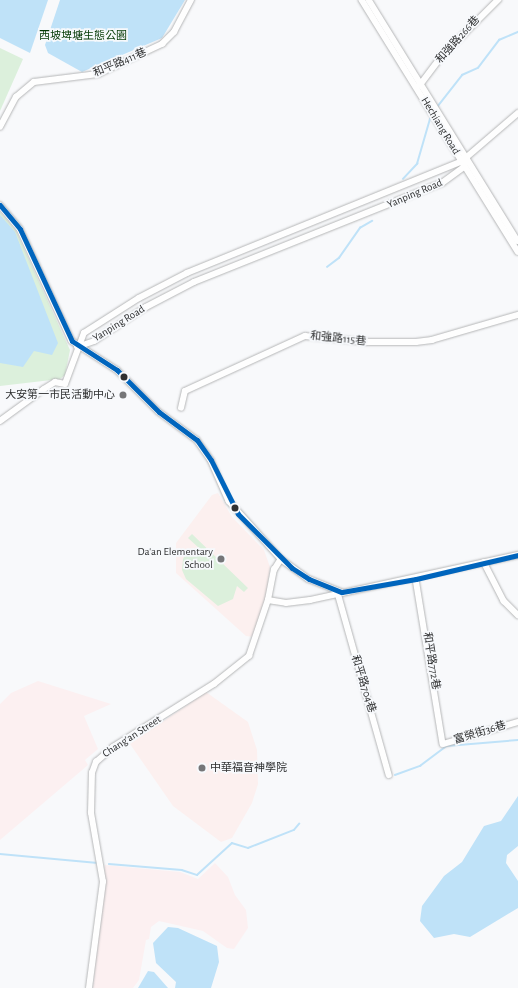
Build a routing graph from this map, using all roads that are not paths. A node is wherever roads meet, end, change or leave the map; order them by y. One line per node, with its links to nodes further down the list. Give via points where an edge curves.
1 (191, 0): 7 (street, 和平路411巷, via 174,32 162,44 98,74 34,82 16,97)
2 (362, 0): 5 (street, Hechiang Road)
3 (370, 0): 5 (street, Hechiang Road)
4 (498, 0): 5 (street, 和強路266巷, via 443,55)
5 (419, 86): 8 (street, Hechiang Road); 9 (street, Hechiang Road)
6 (518, 113): 8 (street, Yanping Road)
7 (0, 127)
8 (467, 158): 9 (street, Yanping Road); 11 (street, Hechiang Road)
9 (462, 164): 12 (street, Hechiang Road); 14 (street, Yanping Road, via 454,176 434,187 194,282 146,307 94,341); 14 (street, Yanping Road, via 171,281 84,333)
10 (0, 205): 14 (street, via 20,229)
11 (518, 241)
12 (518, 252)
13 (518, 315): 15 (street, 和強路115巷, via 422,342 368,342 305,336 184,391)
14 (77, 347): 16 (street, via 65,384 55,382); 18 (street, via 117,370 159,412 196,440 211,460 229,501)
15 (181, 408)
16 (0, 421)
17 (518, 555): 19 (street)
18 (281, 559): 21 (street, via 309,579); 22 (street, Chang'an Street, via 274,570)
19 (484, 562): 20 (street); 23 (street, via 504,601)
20 (416, 580): 21 (street); 25 (street, 和平路772巷)
21 (340, 592): 22 (street, via 295,602); 26 (street, 和平路704巷)
22 (268, 600): 27 (street, Chang'an Street, via 249,656 214,684 113,747 96,762 92,772 91,813 103,882)
23 (518, 615)
24 (518, 722): 25 (street, 富榮街36巷)
25 (443, 744)
26 (389, 775)
27 (89, 988)

